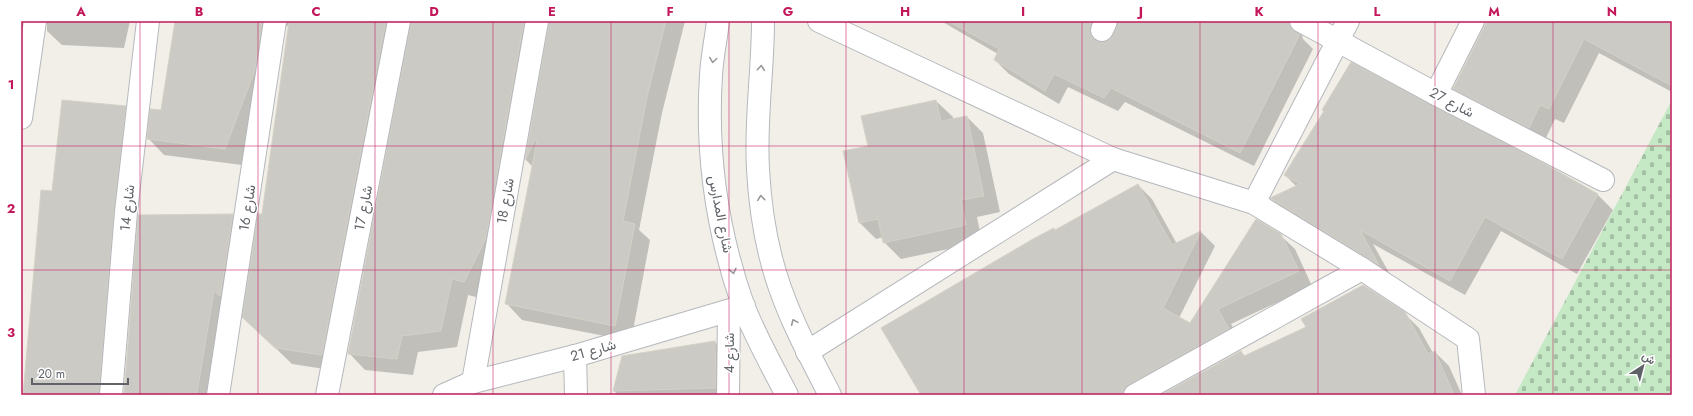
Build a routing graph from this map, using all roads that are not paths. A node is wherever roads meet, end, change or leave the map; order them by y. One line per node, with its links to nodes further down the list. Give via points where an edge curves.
1 (35, 21): 14 (street)
2 (148, 21): 23 (street, شارع 14, via 126,212)
3 (275, 21): 24 (street, شارع 16)
4 (399, 21): 25 (street, شارع 17)
5 (537, 21): 22 (street, شارع 18)
6 (718, 21): 19 (street, شارع المدارس, one-way to 19, via 711,74 709,144 718,213 735,280)
7 (763, 21): 20 (street, one-way to 7, via 780,288 764,229 758,169 758,108)
8 (819, 21): 15 (street)
9 (1301, 21): 12 (street, شارع 27)
10 (1348, 21): 12 (street)
11 (1473, 21): 13 (street)
12 (1338, 40): 13 (street, شارع 27); 17 (street)
13 (1436, 94): 16 (street, شارع 27)
14 (21, 118)
15 (1113, 159): 17 (street); 20 (street)
16 (1604, 180)
17 (1254, 203): 18 (street)
18 (1362, 269): 31 (street); 32 (street, via 1468,339)
19 (736, 308): 21 (street, شارع 21); 28 (street, شارع 4); 29 (street, شارع المدارس, via 761,345)
20 (807, 352): 30 (street)
21 (575, 356): 22 (street, شارع 21); 27 (street)
22 (473, 382): 26 (street, شارع 21)
23 (111, 395)
24 (218, 395)
25 (327, 395)
26 (444, 395)
27 (576, 395)
28 (728, 395)
29 (787, 395)
30 (830, 395)
31 (1135, 395)
32 (1474, 395)

